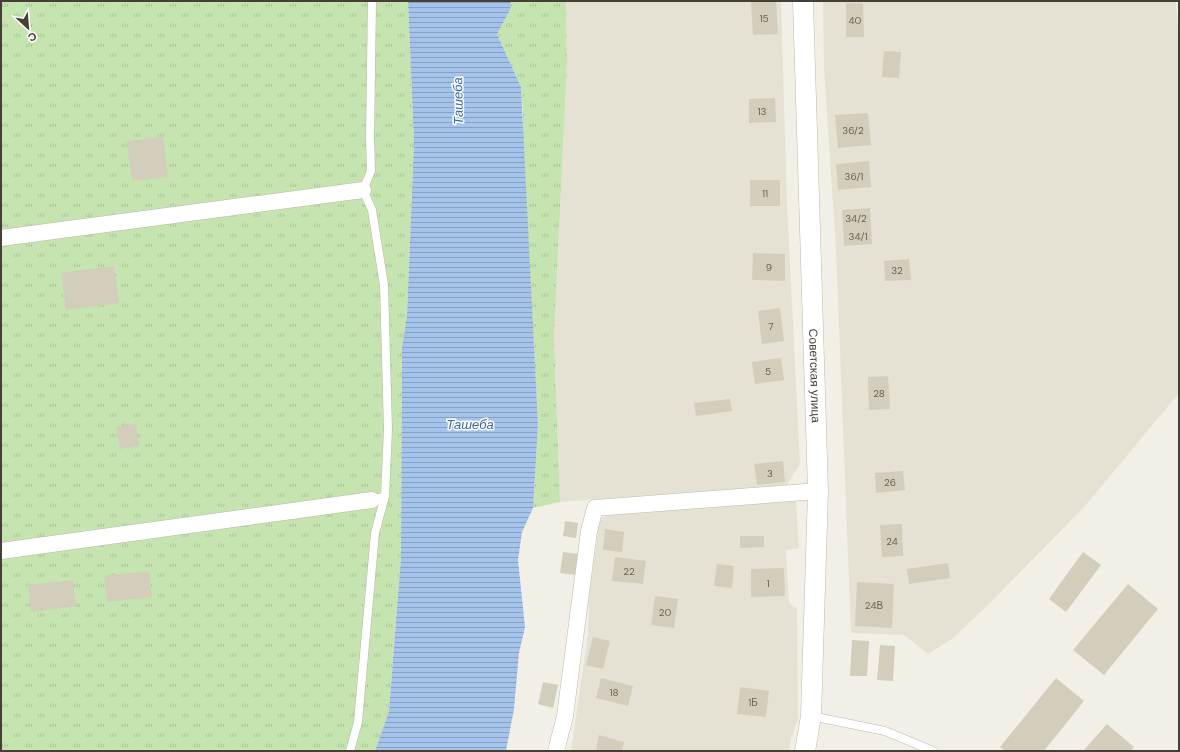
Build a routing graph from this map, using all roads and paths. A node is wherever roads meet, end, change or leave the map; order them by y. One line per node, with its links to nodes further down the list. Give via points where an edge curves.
1 (372, 1): 3 (lane, via 371,171)
2 (803, 1): 5 (street, Советская улица)
3 (363, 190): 4 (street); 6 (lane, via 372,210 384,285 388,429)
4 (1, 238)
5 (818, 491): 8 (street, Советская улица); 10 (street, via 594,508 565,716)
6 (379, 498): 7 (street); 9 (lane, via 358,722)
7 (1, 551)
8 (811, 716): 11 (street, Советская улица); 12 (lane, via 885,731)
9 (350, 751)
10 (556, 751)
11 (805, 751)
12 (933, 751)

